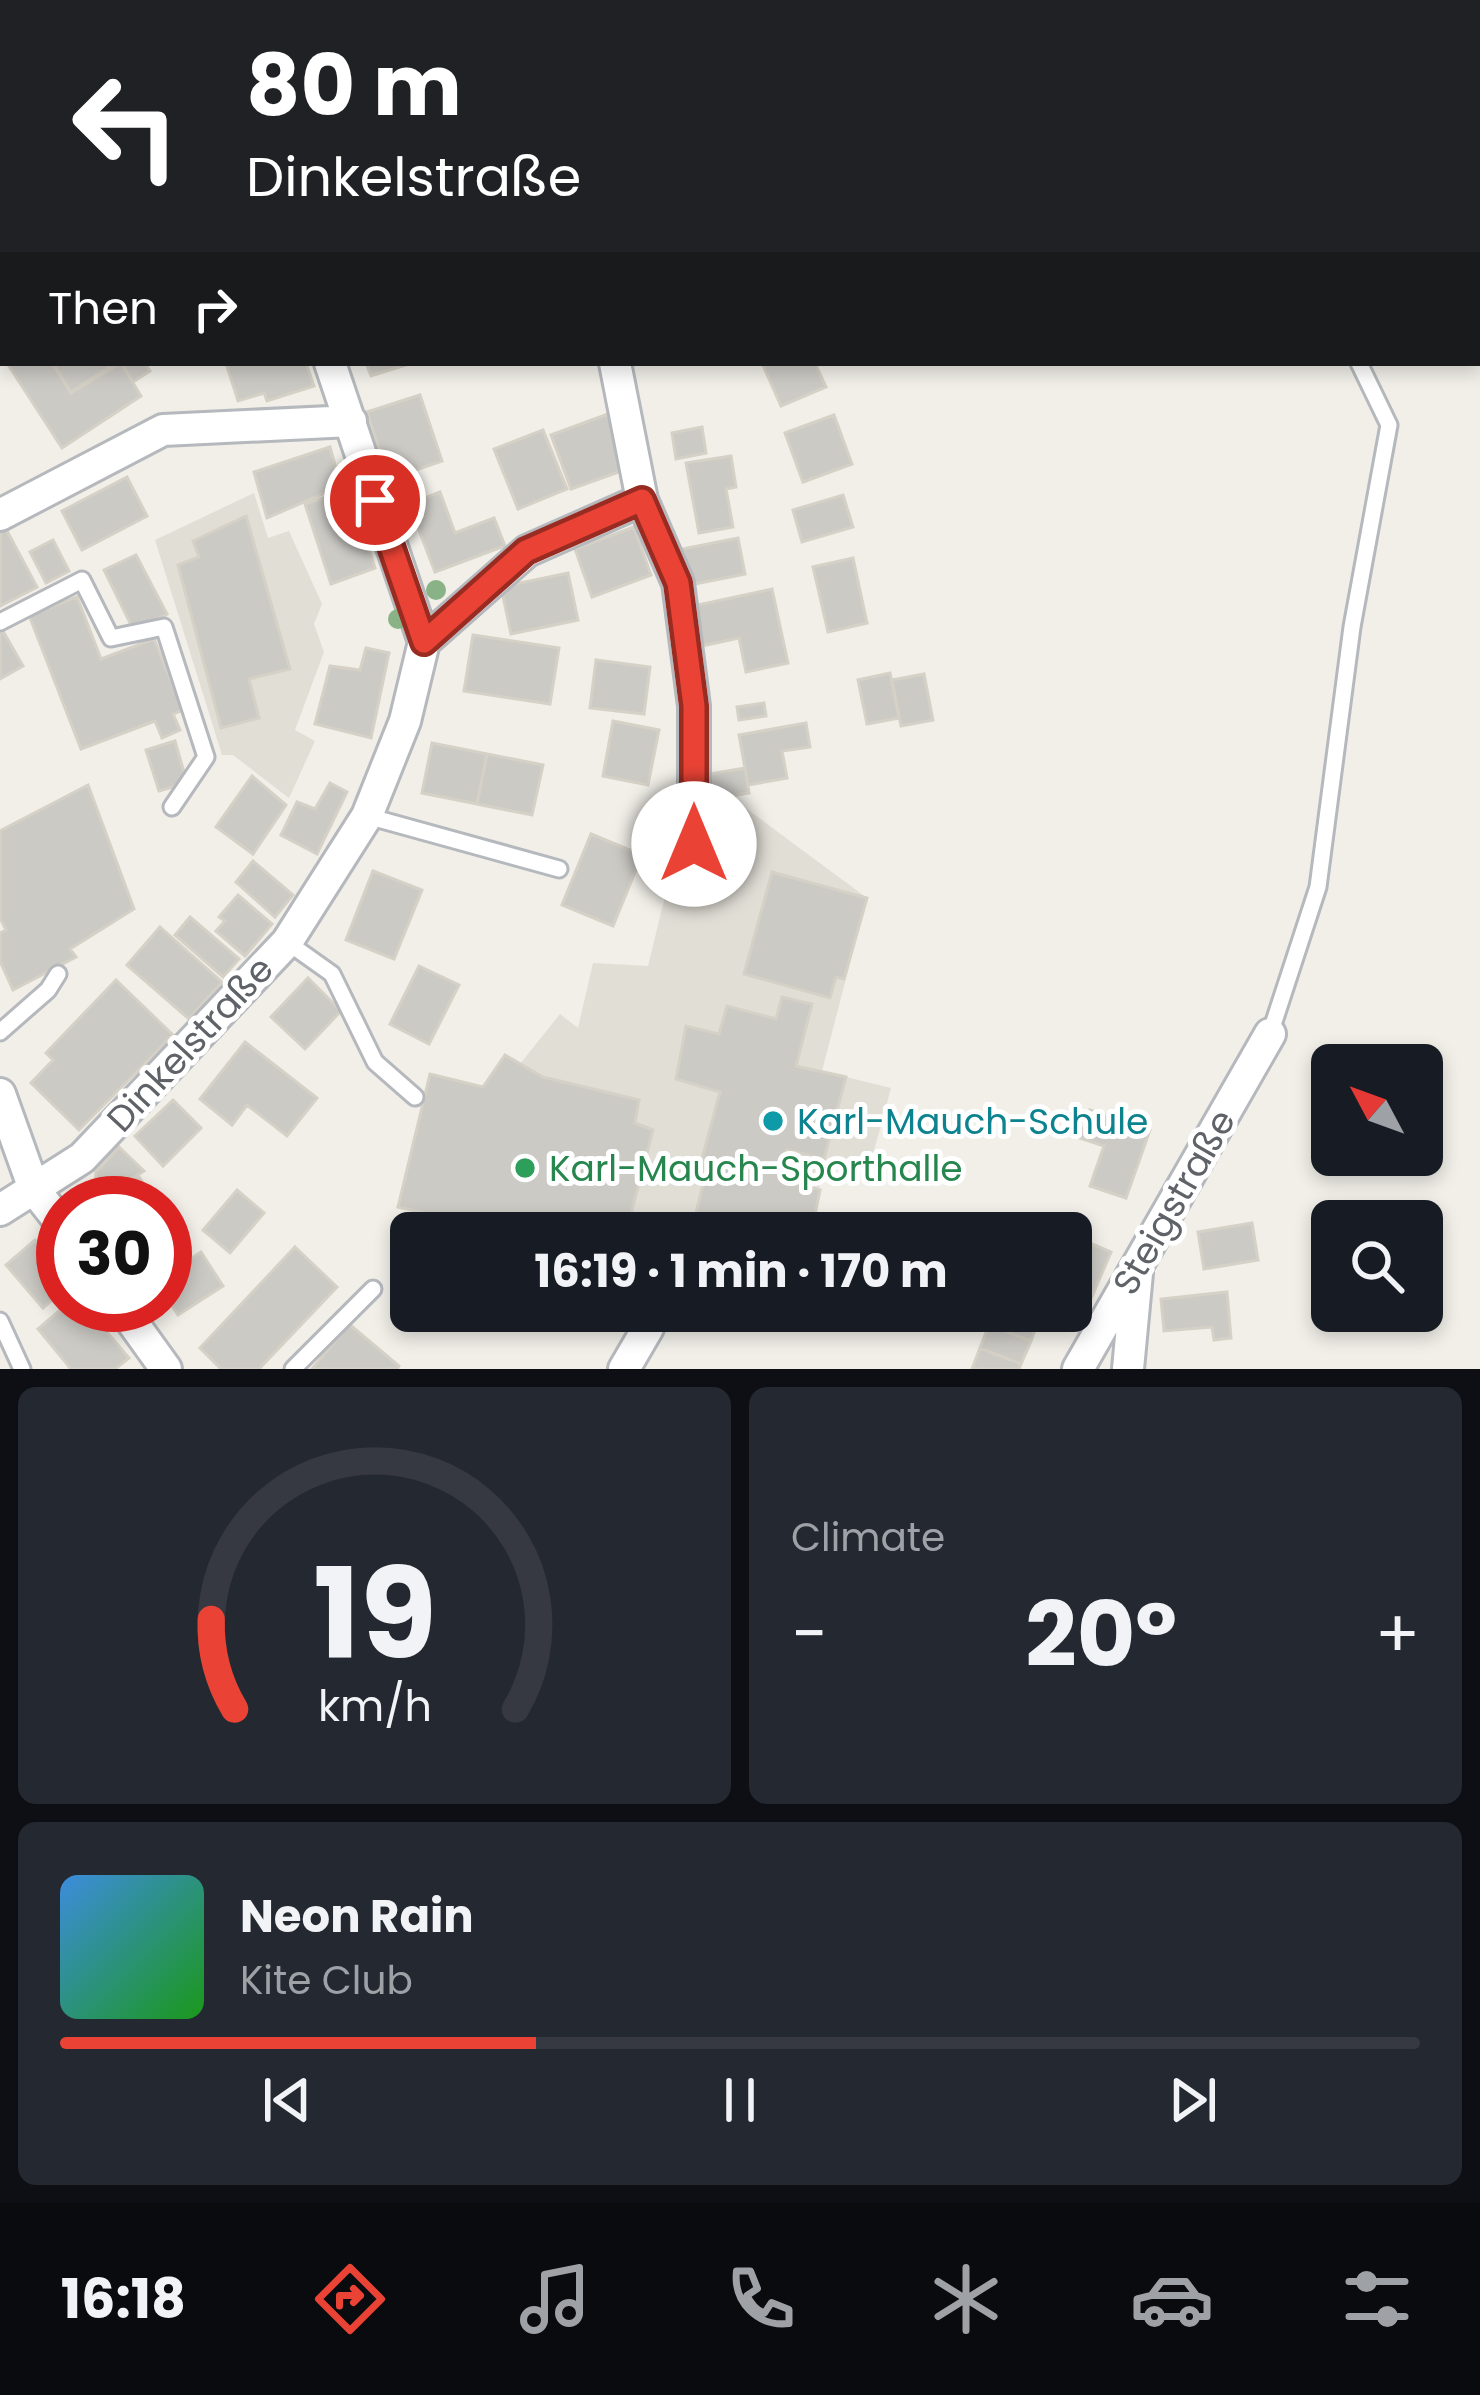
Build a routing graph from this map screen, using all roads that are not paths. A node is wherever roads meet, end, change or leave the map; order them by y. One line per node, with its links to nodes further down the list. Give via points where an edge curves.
1 (332, 366): 4 (street)
2 (616, 366): 5 (street)
3 (1360, 366): 16 (lane, via 1389,425 1318,887)
4 (351, 421): 6 (street, via 164,430); 8 (street)
5 (642, 500): 8 (street, via 526,551); 11 (street, via 678,583 694,706)
6 (0, 515)
7 (0, 622): 9 (lane, via 82,580 111,638 164,628 206,757)
8 (424, 642): 10 (street, Dinkelstraße, via 405,721)
9 (172, 807)
10 (367, 816): 12 (lane); 13 (street, Dinkelstraße)
11 (694, 844)
12 (559, 868)
13 (287, 942): 18 (lane, Dinkelstraße, via 332,974 375,1062); 19 (street, Dinkelstraße, via 82,1157)
14 (58, 974): 15 (lane)
15 (0, 1032)
16 (1270, 1034): 22 (street, Steigstraße)
17 (0, 1094): 19 (street)
18 (415, 1096)
19 (34, 1189): 20 (street); 21 (street, Dinkelstraße)
20 (36, 1192)
21 (0, 1210)
22 (1138, 1262): 31 (street, Steigstraße); 32 (street)
23 (373, 1289): 29 (lane)
24 (0, 1321): 27 (lane)
25 (139, 1332): 28 (street)
26 (646, 1332): 30 (street)
27 (22, 1369)
28 (166, 1369)
29 (293, 1369)
30 (624, 1369)
31 (1078, 1369)
32 (1128, 1369)

